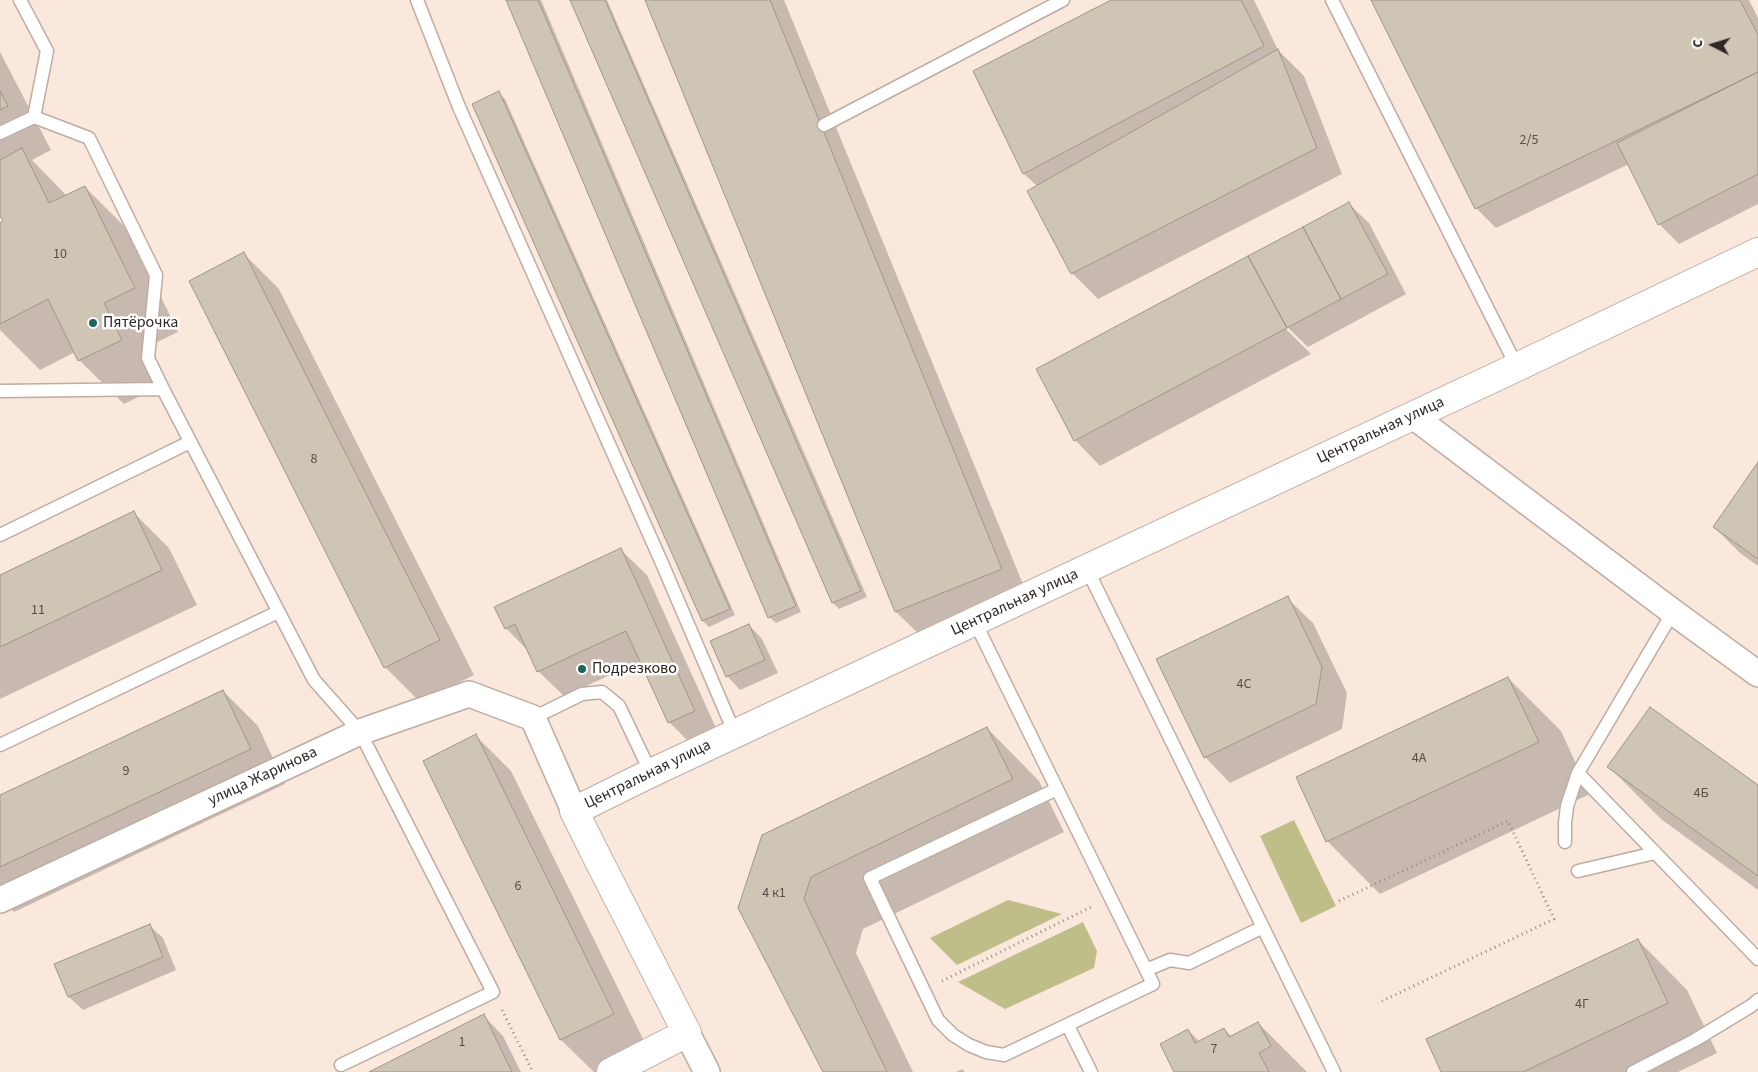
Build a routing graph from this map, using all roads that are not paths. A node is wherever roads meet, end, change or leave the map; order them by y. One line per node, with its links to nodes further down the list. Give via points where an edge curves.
1 (20, 0): 5 (lane, via 47,51)
2 (417, 0): 22 (lane, via 459,107 662,561)
3 (1063, 0): 6 (lane)
4 (1332, 0): 9 (lane)
5 (34, 117): 7 (lane); 10 (lane, via 89,138 156,275 148,358)
6 (824, 125)
7 (0, 133)
8 (1758, 252): 9 (street, Центральная улица)
9 (1517, 367): 12 (street, Центральная улица)
10 (163, 389): 11 (lane); 13 (lane)
11 (0, 391)
12 (1413, 416): 15 (street, Центральная улица); 17 (street)
13 (190, 442): 14 (lane); 16 (lane)
14 (0, 535)
15 (1087, 569): 18 (street, Центральная улица); 32 (lane)
16 (278, 612): 21 (lane, via 314,680); 23 (lane)
17 (1673, 612): 19 (street); 25 (lane)
18 (975, 622): 22 (street, Центральная улица); 26 (lane)
19 (1758, 674)
20 (533, 718): 21 (street, улица Жаринова, via 469,694); 24 (lane, via 582,694 602,692 619,706); 27 (street)
21 (360, 732): 31 (street, улица Жаринова); 38 (lane, via 493,992)
22 (735, 734): 24 (street, Центральная улица)
23 (0, 745)
24 (652, 773): 27 (street, Центральная улица)
25 (1578, 774): 28 (lane, via 1567,806); 29 (lane)
26 (1057, 789): 34 (lane); 36 (lane, via 870,878 938,1020 948,1030 969,1045 1004,1055)
27 (574, 811): 37 (street, Центральная улица)
28 (1565, 842)
29 (1655, 852): 30 (lane); 33 (lane)
30 (1578, 871)
31 (0, 900)
32 (1263, 928): 34 (lane, via 1189,963 1170,960); 42 (lane)
33 (1758, 959)
34 (1146, 970): 36 (lane, via 1153,984)
35 (1756, 1007): 43 (lane)
36 (1068, 1026): 41 (lane)
37 (687, 1033): 39 (street); 40 (street)
38 (341, 1065)
39 (611, 1072)
40 (707, 1072)
41 (1091, 1072)
42 (1334, 1072)
43 (1633, 1072)

